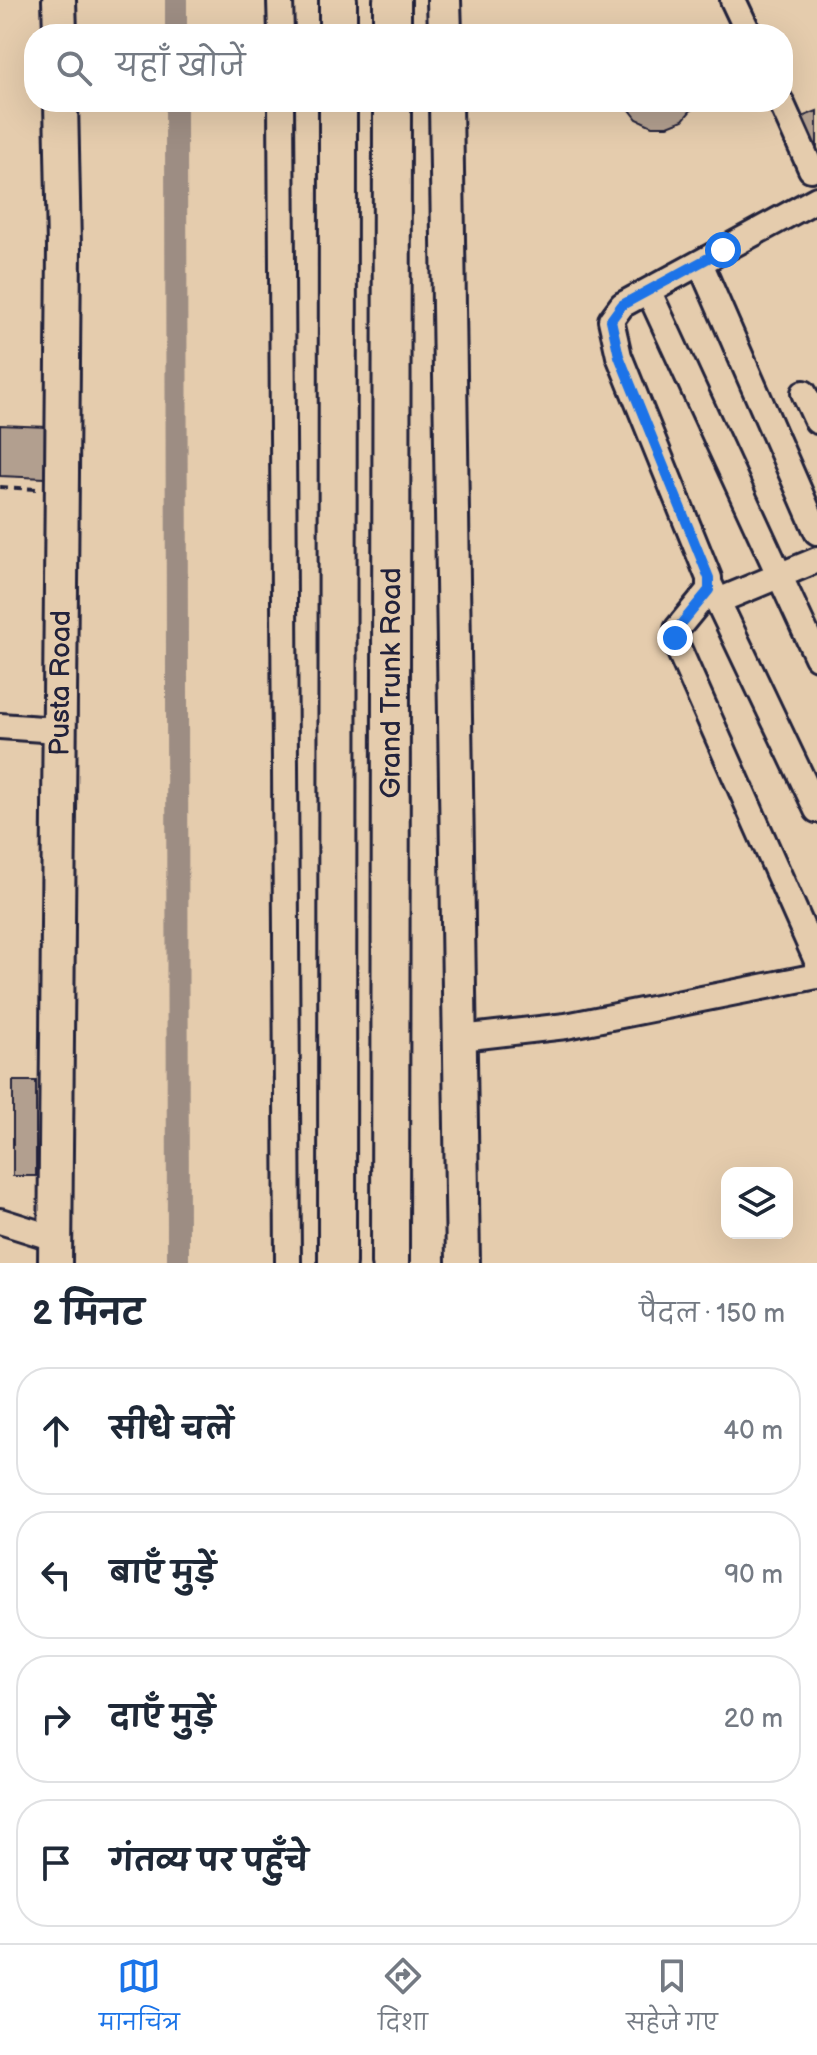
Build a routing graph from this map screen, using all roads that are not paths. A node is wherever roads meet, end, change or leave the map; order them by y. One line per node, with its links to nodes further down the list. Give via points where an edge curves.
1 (59, 0): 7 (main road)
2 (280, 0): 8 (street)
3 (338, 0): 9 (highway)
4 (392, 0): 10 (highway)
5 (444, 0): 11 (main road)
6 (733, 0): 12 (street)
7 (60, 24)
8 (281, 24)
9 (338, 24)
10 (392, 24)
11 (445, 24)
12 (744, 24)
13 (61, 112): 31 (main road, Pusta Road)
14 (281, 112): 39 (street)
15 (338, 112): 40 (highway, Grand Trunk Road)
16 (392, 112): 41 (highway, Grand Trunk Road)
17 (446, 112): 35 (main road)
18 (786, 112): 19 (street)
19 (814, 166): 20 (street)
20 (817, 196): 21 (street)
21 (700, 263): 22 (street); 25 (street)
22 (649, 292): 27 (street); 28 (street, via 615,312 611,331)
23 (804, 393): 24 (street)
24 (817, 421)
25 (817, 532)
26 (817, 560): 27 (street)
27 (780, 574): 28 (street); 29 (street)
28 (714, 593): 32 (street); 33 (street, via 677,629 676,643)
29 (817, 657)
30 (0, 726): 31 (street)
31 (57, 730): 37 (main road, Pusta Road)
32 (817, 810)
33 (817, 961)
34 (817, 976): 35 (street, via 566,1026)
35 (461, 1038): 38 (main road)
36 (0, 1221): 37 (street)
37 (55, 1250)
38 (467, 1260)
39 (288, 1263)
40 (337, 1263)
41 (390, 1263)

